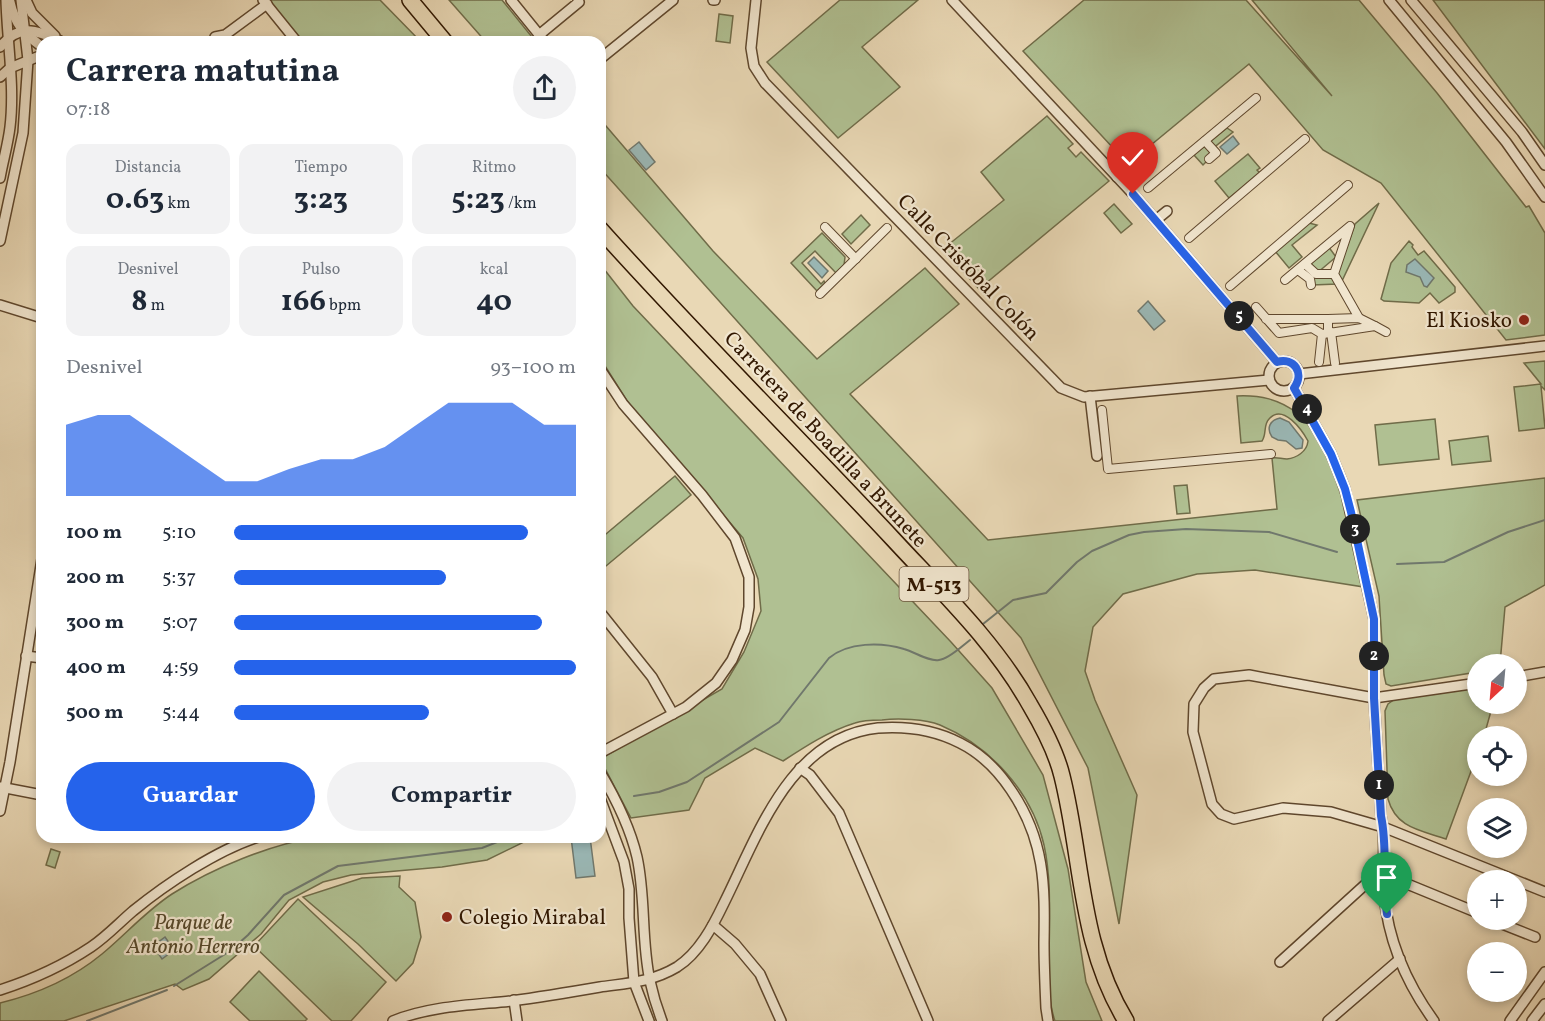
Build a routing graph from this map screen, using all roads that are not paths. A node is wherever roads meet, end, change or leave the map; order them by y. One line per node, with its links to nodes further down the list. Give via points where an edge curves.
1 (8, 0): 13 (street); 21 (street)
2 (21, 0): 13 (street)
3 (26, 0): 15 (street, via 32,13)
4 (410, 0): 18 (main road)
5 (511, 0): 19 (street)
6 (578, 0): 20 (street)
7 (673, 0): 24 (street)
8 (756, 0): 74 (street, Calle Cristóbal Colón, via 751,48 754,66 765,83 1061,388)
9 (952, 0): 37 (street)
10 (1389, 0): 41 (street, via 1506,142)
11 (1411, 0): 35 (street)
12 (265, 2): 16 (street); 17 (street)
13 (23, 31): 14 (street, via 35,30); 21 (street); 22 (street); 26 (street)
14 (48, 36)
15 (54, 36)
16 (220, 36)
17 (292, 36)
18 (441, 36)
19 (540, 36)
20 (544, 36)
21 (7, 39): 23 (street); 27 (street)
22 (36, 42)
23 (0, 47)
24 (606, 55)
25 (36, 57): 26 (street)
26 (28, 60): 27 (street); 48 (street, via 23,133)
27 (10, 69): 28 (street); 31 (street)
28 (0, 77)
29 (0, 97): 31 (street)
30 (1256, 98): 33 (street)
31 (10, 104): 38 (street, via 10,128)
32 (1305, 139): 47 (street)
33 (1205, 141): 34 (street, via 1216,153); 40 (street)
34 (1209, 159)
35 (1545, 165)
36 (1130, 166): 37 (street)
37 (1117, 177): 43 (street)
38 (0, 178)
39 (1348, 184): 55 (street)
40 (1148, 188)
41 (1545, 196)
42 (1167, 211): 43 (street)
43 (1156, 220): 67 (street)
44 (825, 227): 49 (street)
45 (887, 228): 49 (street)
46 (606, 236): 117 (main road, Carretera de Boadilla a Brunete / M-513, via 873,518 1005,665 1030,703 1062,775 1091,939 1104,979)
47 (1189, 238)
48 (0, 241)
49 (856, 259): 56 (street)
50 (1305, 264): 51 (street); 52 (street, via 1316,274); 52 (street, via 1350,226)
51 (1298, 270): 53 (street); 54 (street, via 1310,279)
52 (1334, 274): 60 (street)
53 (1285, 280)
54 (1311, 285)
55 (1230, 286)
56 (820, 294)
57 (0, 305): 59 (street)
58 (1256, 307): 61 (street)
59 (36, 316)
60 (1359, 318): 62 (street); 63 (street)
61 (1266, 319): 62 (street); 65 (street, via 1279,333 1312,328)
62 (1328, 319): 65 (street)
63 (1375, 326): 64 (street); 65 (street)
64 (1386, 332)
65 (1327, 333): 68 (street); 69 (street)
66 (1545, 346): 70 (street)
67 (1277, 362): 70 (street, via 1291,362); 72 (street, via 1270,369)
68 (1319, 362)
69 (1335, 363)
70 (1299, 374): 73 (street)
71 (606, 378): 86 (street, via 623,405 735,538 749,577 745,630 732,660 716,684)
72 (1269, 380): 73 (street, via 1280,391); 74 (street, Calle Cristóbal Colón)
73 (1294, 388): 85 (street, via 1331,454 1351,512 1374,619)
74 (1090, 396): 77 (street)
75 (1101, 410): 76 (street, via 1108,469)
76 (1271, 454)
77 (1097, 456)
78 (36, 595): 80 (street)
79 (606, 620): 86 (street, via 652,677)
80 (26, 656): 81 (street); 90 (street)
81 (36, 657)
82 (1545, 672): 83 (street)
83 (1527, 675)
84 (1467, 684): 85 (street)
85 (1374, 698): 94 (street); 94 (street, via 1249,675 1214,679 1194,704 1193,732 1212,804 1221,814 1233,819 1283,808 1313,809)
86 (674, 714): 87 (street)
87 (606, 750)
88 (800, 768): 99 (street, via 770,811); 115 (street, via 839,813); 116 (street, via 823,747 852,733 893,727 946,736 975,750 999,772 1021,804 1039,849 1045,898)
89 (606, 783): 105 (street, via 637,856)
90 (2, 788): 91 (street); 92 (street)
91 (36, 794)
92 (0, 811)
93 (606, 814): 106 (street, via 624,862 629,889)
94 (1383, 827): 96 (street); 97 (street)
95 (241, 843): 107 (street, via 134,910 92,947)
96 (1384, 877): 98 (street); 102 (street, via 1387,914); 103 (street, via 1368,882)
97 (1545, 892)
98 (1467, 909)
99 (712, 925): 105 (street, via 696,950 680,965); 114 (street, via 735,944 760,974)
100 (1517, 930): 101 (street)
101 (1535, 937)
102 (1400, 959): 118 (street); 119 (street)
103 (1280, 962)
104 (1545, 972): 120 (street)
105 (650, 980): 106 (street); 113 (street)
106 (634, 982): 108 (street); 112 (street)
107 (0, 990)
108 (514, 1000): 110 (street, via 407,1015); 111 (street)
109 (1545, 1004): 121 (street)
110 (393, 1021)
111 (517, 1021)
112 (649, 1021)
113 (662, 1021)
114 (781, 1021)
115 (928, 1021)
116 (1048, 1021)
117 (1126, 1021)
118 (1328, 1021)
119 (1434, 1021)
120 (1510, 1021)
121 (1532, 1021)

